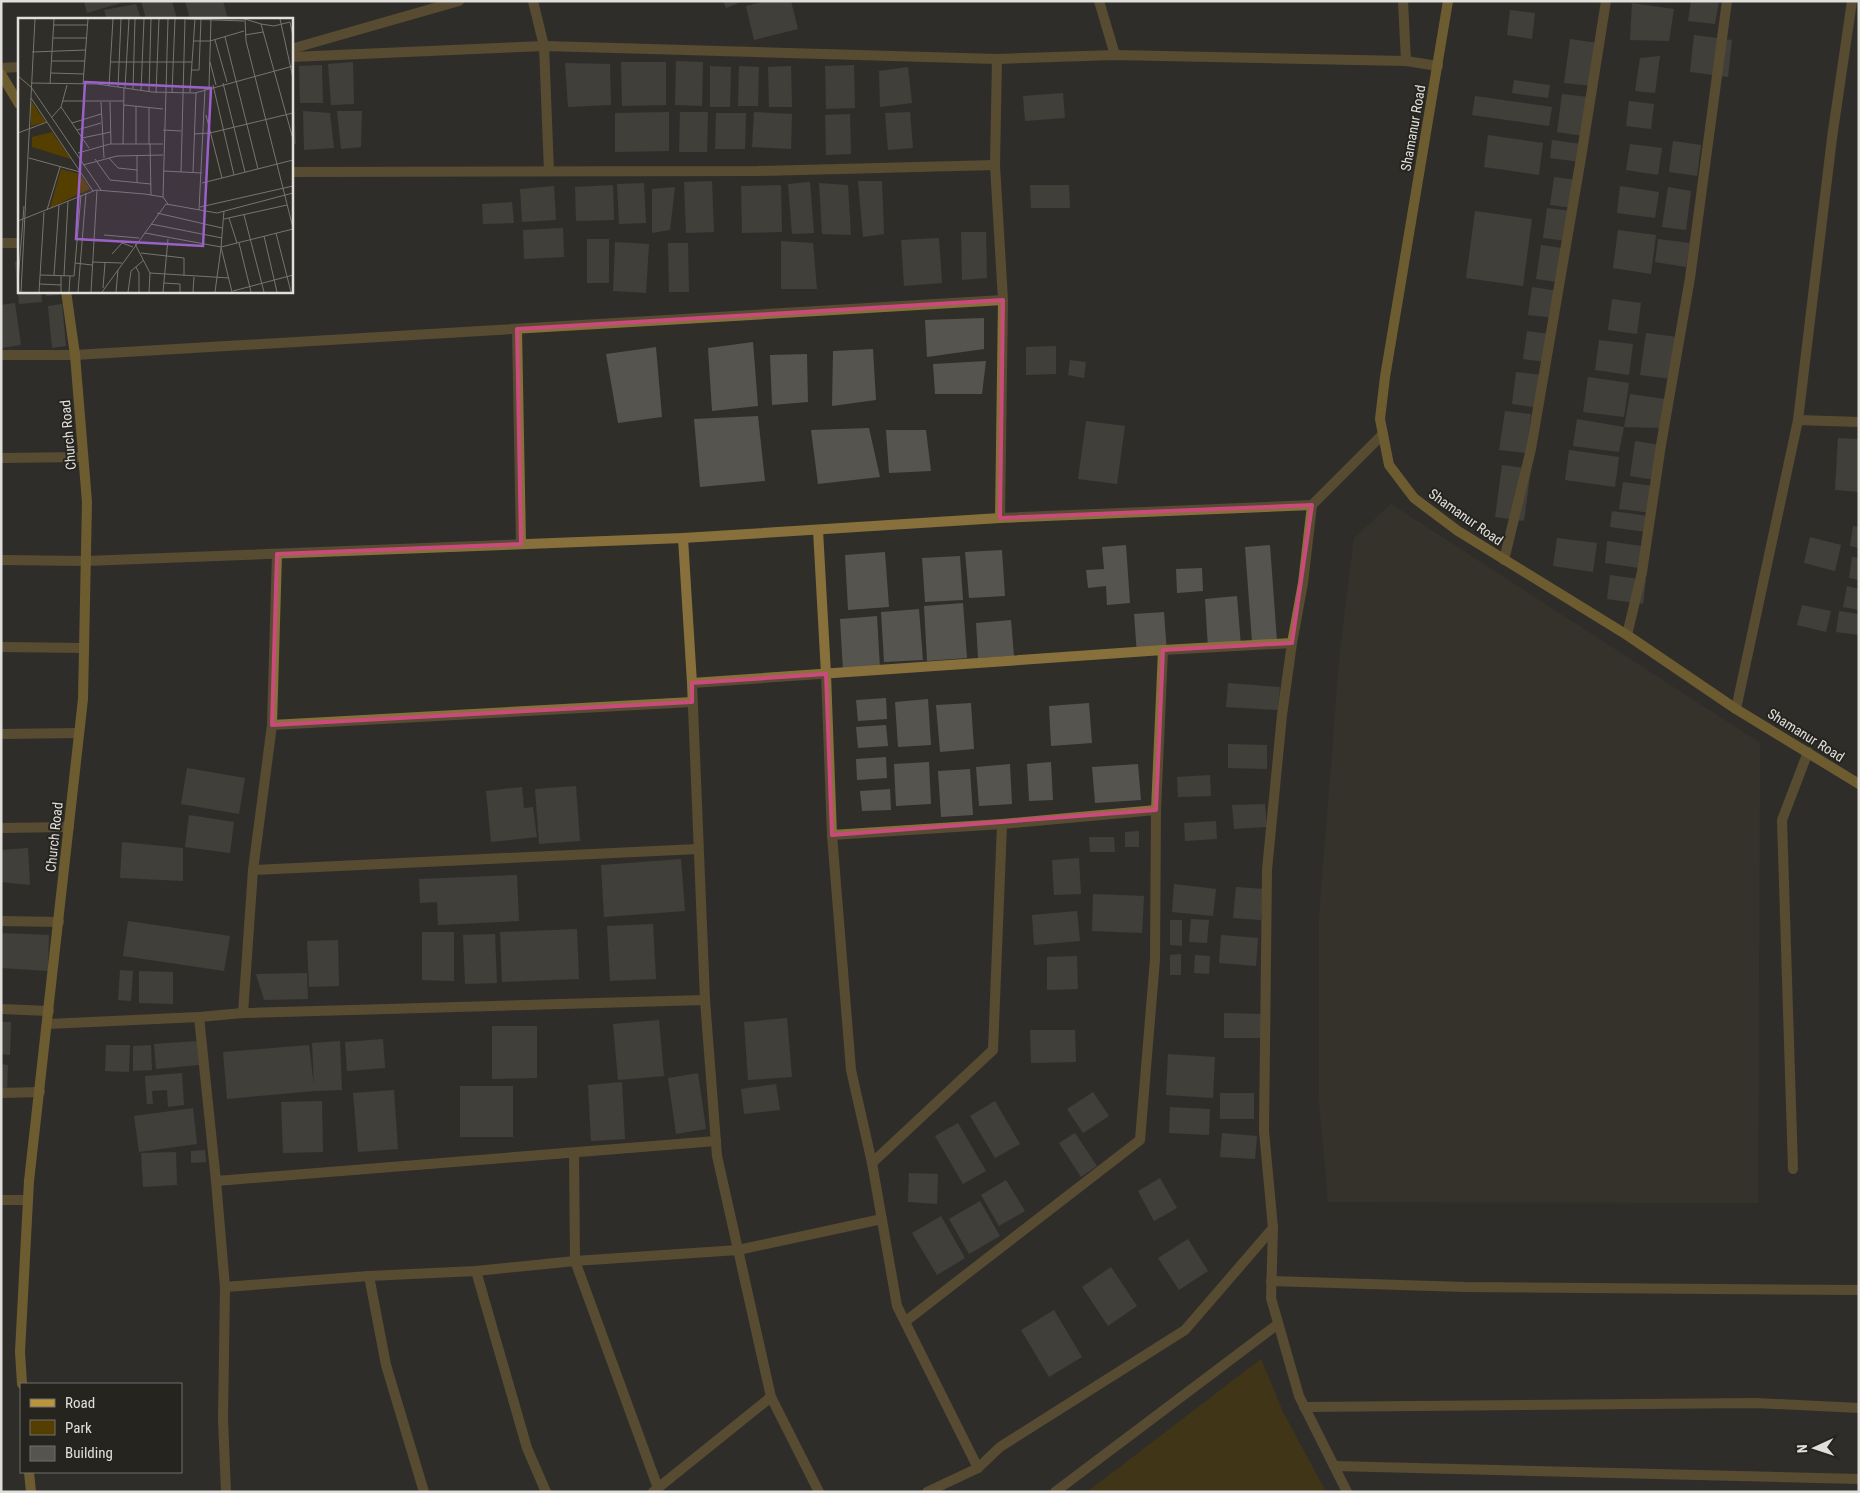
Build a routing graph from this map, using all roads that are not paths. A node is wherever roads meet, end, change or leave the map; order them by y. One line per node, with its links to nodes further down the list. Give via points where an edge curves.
1 (459, 1): 10 (street)
2 (533, 1): 9 (street)
3 (1099, 1): 11 (street)
4 (1403, 1): 14 (street)
5 (1448, 1): 15 (main road, Shamanur Road)
6 (1606, 1): 42 (street, via 1531,449)
7 (1727, 1): 44 (street, via 1690,278 1642,572)
8 (1852, 1): 30 (street)
9 (544, 46): 12 (street); 13 (street); 21 (street)
10 (292, 49)
11 (1115, 55): 13 (street); 14 (street)
12 (292, 58)
13 (998, 59): 20 (street)
14 (1406, 61): 15 (street)
15 (1438, 66): 32 (main road, Shamanur Road, via 1385,378 1380,419)
16 (18, 67): 17 (street)
17 (1, 68)
18 (1, 74): 19 (main road)
19 (18, 102)
20 (996, 165): 21 (street, via 758,171); 26 (street)
21 (550, 170): 22 (street)
22 (292, 172)
23 (1, 243): 24 (street)
24 (18, 243)
25 (66, 292): 29 (main road, Church Road)
26 (1003, 300): 27 (street); 36 (street)
27 (517, 329): 29 (street); 39 (street)
28 (1, 355): 29 (street)
29 (75, 355): 33 (main road, Church Road)
30 (1798, 420): 31 (street); 52 (street)
31 (1859, 422)
32 (1383, 434): 35 (street); 42 (main road, Shamanur Road, via 1388,465 1414,498)
33 (83, 456): 34 (street); 43 (main road, Church Road, via 87,502)
34 (1, 458)
35 (1312, 505): 36 (street); 45 (street)
36 (1000, 518): 37 (street)
37 (818, 530): 38 (street); 49 (street)
38 (683, 538): 39 (street); 50 (street)
39 (520, 544): 40 (street)
40 (277, 554): 43 (street); 53 (street)
41 (1, 560): 43 (street)
42 (1504, 560): 44 (main road, Shamanur Road)
43 (86, 562): 47 (main road, Church Road)
44 (1627, 636): 52 (main road, Shamanur Road)
45 (1292, 642): 48 (street); 83 (street, via 1268,870 1264,1131)
46 (1, 647): 47 (street)
47 (84, 648): 54 (main road, Church Road)
48 (1163, 650): 49 (street); 58 (street)
49 (826, 674): 50 (street); 62 (street)
50 (692, 683): 51 (street)
51 (692, 702): 53 (street); 63 (street)
52 (1736, 708): 56 (main road, Shamanur Road)
53 (272, 725): 64 (street)
54 (79, 733): 55 (street); 60 (main road, Church Road)
55 (1, 734)
56 (1808, 752): 57 (main road, Shamanur Road); 78 (street, via 1782,820)
57 (1859, 784)
58 (1156, 810): 59 (street); 91 (street, via 1155,958 1140,1140)
59 (1002, 824): 62 (street); 77 (street, via 993,1050)
60 (69, 827): 61 (street); 66 (main road, Church Road)
61 (1, 828)
62 (832, 835): 77 (street, via 851,1070)
63 (698, 849): 64 (street); 67 (street)
64 (253, 870): 70 (street)
65 (1, 922): 66 (street)
66 (59, 922): 69 (main road, Church Road)
67 (705, 1000): 70 (street); 75 (street)
68 (1, 1009): 69 (street)
69 (49, 1011): 72 (main road, Church Road)
70 (243, 1013): 71 (street)
71 (198, 1017): 72 (street); 79 (street)
72 (48, 1024): 73 (main road, Church Road)
73 (40, 1092): 74 (street); 81 (main road, Church Road)
74 (1, 1093)
75 (716, 1141): 76 (street); 84 (street)
76 (574, 1152): 79 (street); 85 (street)
77 (872, 1163): 82 (street)
78 (1793, 1169)
79 (216, 1181): 89 (street)
80 (1, 1200): 81 (street)
81 (28, 1200): 93 (main road, Church Road, via 20,1352)
82 (882, 1219): 84 (street); 91 (street, via 897,1306)
83 (1273, 1228): 88 (street); 98 (street, via 1185,1330 1000,1447)
84 (738, 1250): 85 (street); 94 (street)
85 (575, 1261): 86 (street); 102 (street)
86 (476, 1271): 87 (street); 106 (street, via 527,1448)
87 (369, 1276): 89 (street); 105 (street, via 386,1365)
88 (1271, 1281): 90 (street, via 1465,1287); 92 (street, via 1271,1298)
89 (225, 1287): 104 (street, via 223,1419)
90 (1859, 1290)
91 (906, 1321): 98 (street)
92 (1278, 1324): 95 (street); 101 (street)
93 (22, 1383)
94 (771, 1398): 102 (street); 107 (street)
95 (1304, 1407): 96 (street, via 1756,1403); 97 (street)
96 (1859, 1408)
97 (1334, 1466): 100 (street); 110 (street)
98 (978, 1468): 108 (street)
99 (29, 1473): 103 (main road)
100 (1859, 1479)
101 (1066, 1487): 109 (street)
102 (655, 1490)
103 (31, 1492)
104 (226, 1492)
105 (424, 1492)
106 (546, 1492)
107 (819, 1492)
108 (927, 1492)
109 (1055, 1492)
110 (1347, 1492)

